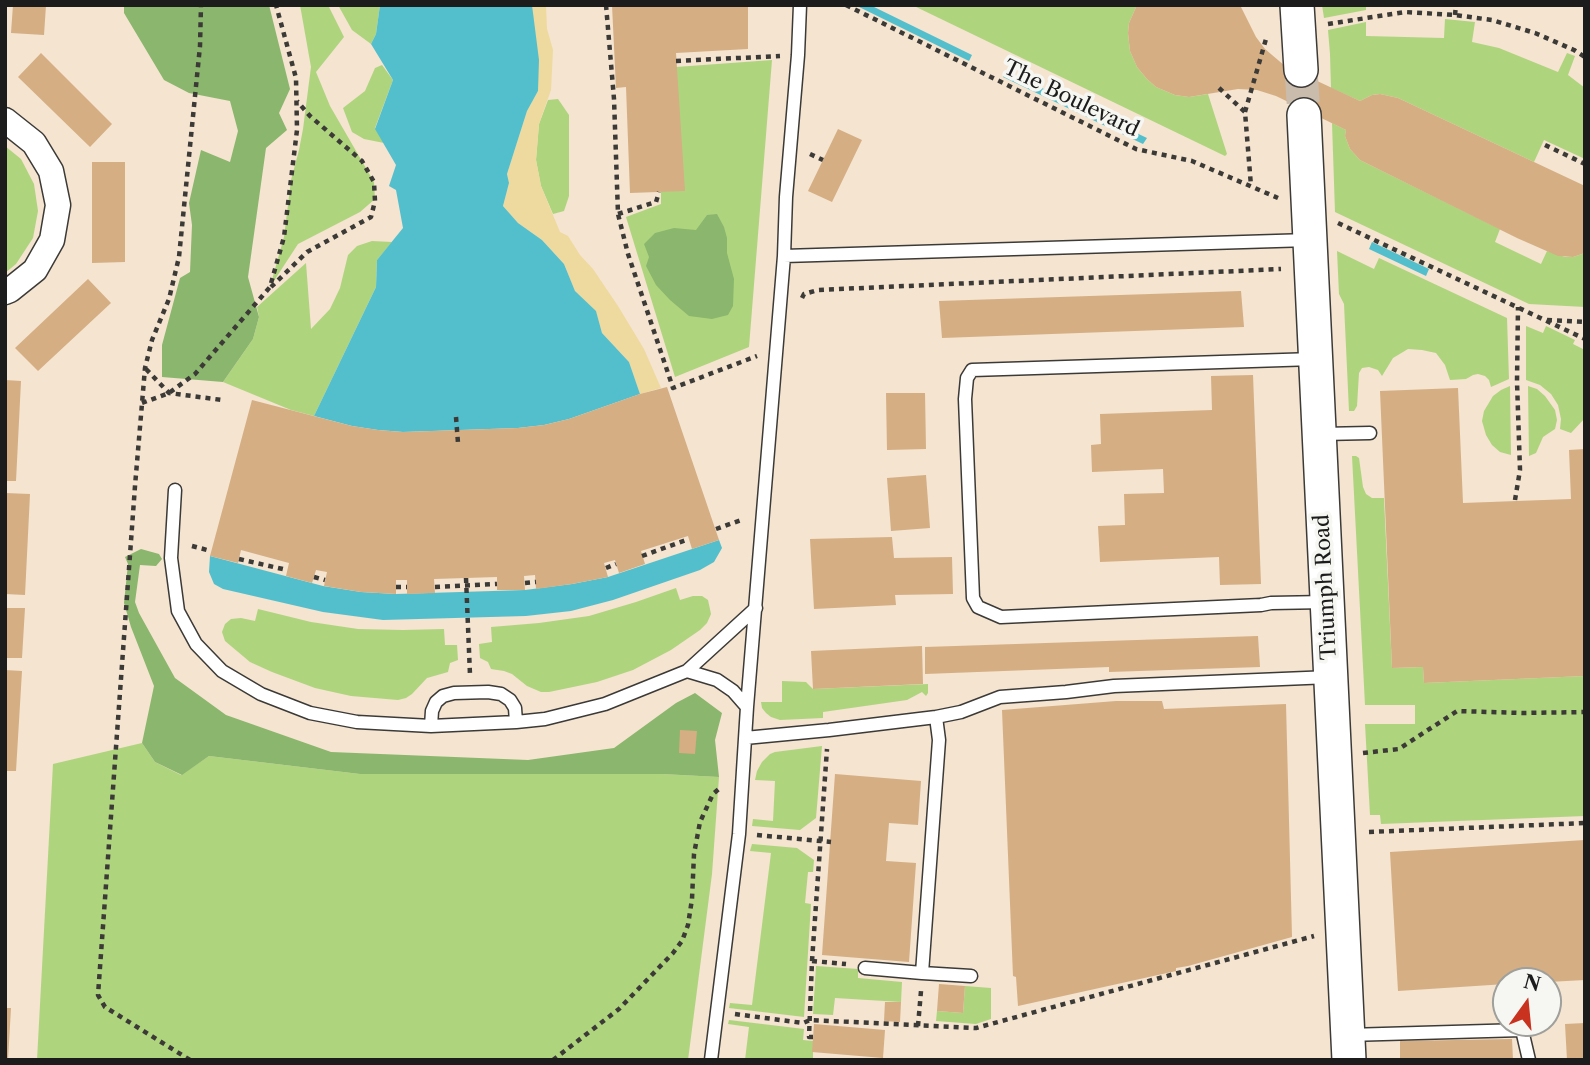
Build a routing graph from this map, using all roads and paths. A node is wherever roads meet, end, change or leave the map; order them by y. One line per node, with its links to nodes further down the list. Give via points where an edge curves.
1 (201, 5): 39 (path, via 179,257)
2 (276, 5): 15 (path, via 296,78)
3 (606, 5): 26 (path)
4 (800, 5): 10 (lane)
5 (846, 5): 23 (path, The Boulevard, via 1136,149 1192,160)
6 (1456, 5): 8 (path)
7 (1309, 15): 8 (path); 13 (street)
8 (1455, 15): 11 (path, via 1535,33)
9 (1264, 46): 16 (path)
10 (799, 55): 12 (path); 28 (lane)
11 (1585, 57)
12 (676, 61)
13 (1301, 70)
14 (1219, 88): 16 (path)
15 (296, 100): 30 (path, via 284,237); 30 (path, via 362,161 374,182 375,201 371,217 307,252)
16 (1245, 112): 23 (path)
17 (1304, 114): 27 (street, Triumph Road)
18 (5, 120): 31 (street, via 34,143 51,172 58,205 52,240 34,270)
19 (1545, 145): 22 (path)
20 (806, 153): 21 (path)
21 (823, 160)
22 (1585, 164)
23 (1251, 186): 25 (path, The Boulevard)
24 (659, 192): 26 (path, via 656,202)
25 (1285, 201)
26 (618, 214): 37 (path, via 673,388)
27 (1320, 230): 28 (lane); 33 (path, via 1344,225); 38 (street, Triumph Road)
28 (785, 256): 37 (lane)
29 (1281, 269): 32 (path, via 818,290 804,294)
30 (271, 287): 40 (path, via 195,374)
31 (5, 292)
32 (800, 301)
33 (1518, 307): 34 (path); 48 (path, via 1520,470)
34 (1543, 320): 35 (path); 36 (path)
35 (1585, 321)
36 (1585, 339)
37 (776, 350): 70 (lane)
38 (1315, 359): 45 (street, Triumph Road); 69 (lane, via 972,370 965,400 973,598 978,607 1001,617)
39 (145, 369): 40 (path); 42 (path)
40 (169, 393): 41 (path); 42 (path)
41 (222, 400)
42 (142, 403): 98 (path, via 98,995 105,1007)
43 (456, 417): 46 (path)
44 (1370, 433): 45 (lane)
45 (1318, 434): 69 (street, Triumph Road)
46 (458, 443)
47 (176, 490): 78 (lane, via 172,558 178,611 196,644 222,671 261,694 310,713 357,722)
48 (1515, 500)
49 (744, 519): 50 (path)
50 (716, 529)
51 (689, 539): 54 (path)
52 (189, 546): 53 (path)
53 (211, 551)
54 (642, 556)
55 (239, 559): 58 (path)
56 (616, 564): 57 (path)
57 (606, 568)
58 (287, 570)
59 (314, 577): 61 (path)
60 (466, 578): 68 (path)
61 (325, 580)
62 (536, 582): 63 (path)
63 (525, 583)
64 (497, 584): 68 (path)
65 (396, 587): 66 (path)
66 (407, 587)
67 (435, 587): 68 (path)
68 (467, 589): 72 (path)
69 (1327, 602): 73 (street, Triumph Road)
70 (755, 608): 71 (lane); 74 (lane)
71 (687, 671): 74 (lane, via 717,680); 77 (lane, via 605,704)
72 (470, 676)
73 (1330, 677): 76 (lane, via 1114,686 1000,697); 88 (street, Triumph Road)
74 (747, 706): 80 (lane)
75 (1585, 712): 81 (path, via 1457,711 1399,749)
76 (936, 717): 79 (lane); 91 (lane, via 939,740)
77 (516, 722): 78 (lane); 78 (lane, via 515,708 501,694 454,693 436,702)
78 (431, 726)
79 (829, 730): 80 (lane); 86 (path)
80 (745, 738): 82 (lane)
81 (1369, 753)
82 (743, 771): 85 (lane); 99 (path, via 713,794 700,822 690,912 682,941 619,1009)
83 (1585, 823): 84 (path)
84 (1362, 832)
85 (739, 834): 86 (path); 93 (lane)
86 (820, 841): 87 (path); 89 (path)
87 (831, 842)
88 (1343, 930): 95 (path, via 976,1028); 97 (street, Triumph Road)
89 (812, 961): 90 (path); 94 (path)
90 (864, 968): 91 (lane)
91 (922, 972): 92 (lane); 95 (path)
92 (971, 976)
93 (717, 1012): 94 (path, via 803,1023); 100 (lane)
94 (810, 1020): 95 (path); 96 (path, via 809,1037)
95 (918, 1026)
96 (813, 1037)
97 (1349, 1047): 101 (lane, via 1522,1030)
98 (190, 1060)
99 (554, 1060)
100 (711, 1060)
101 (1529, 1060)

